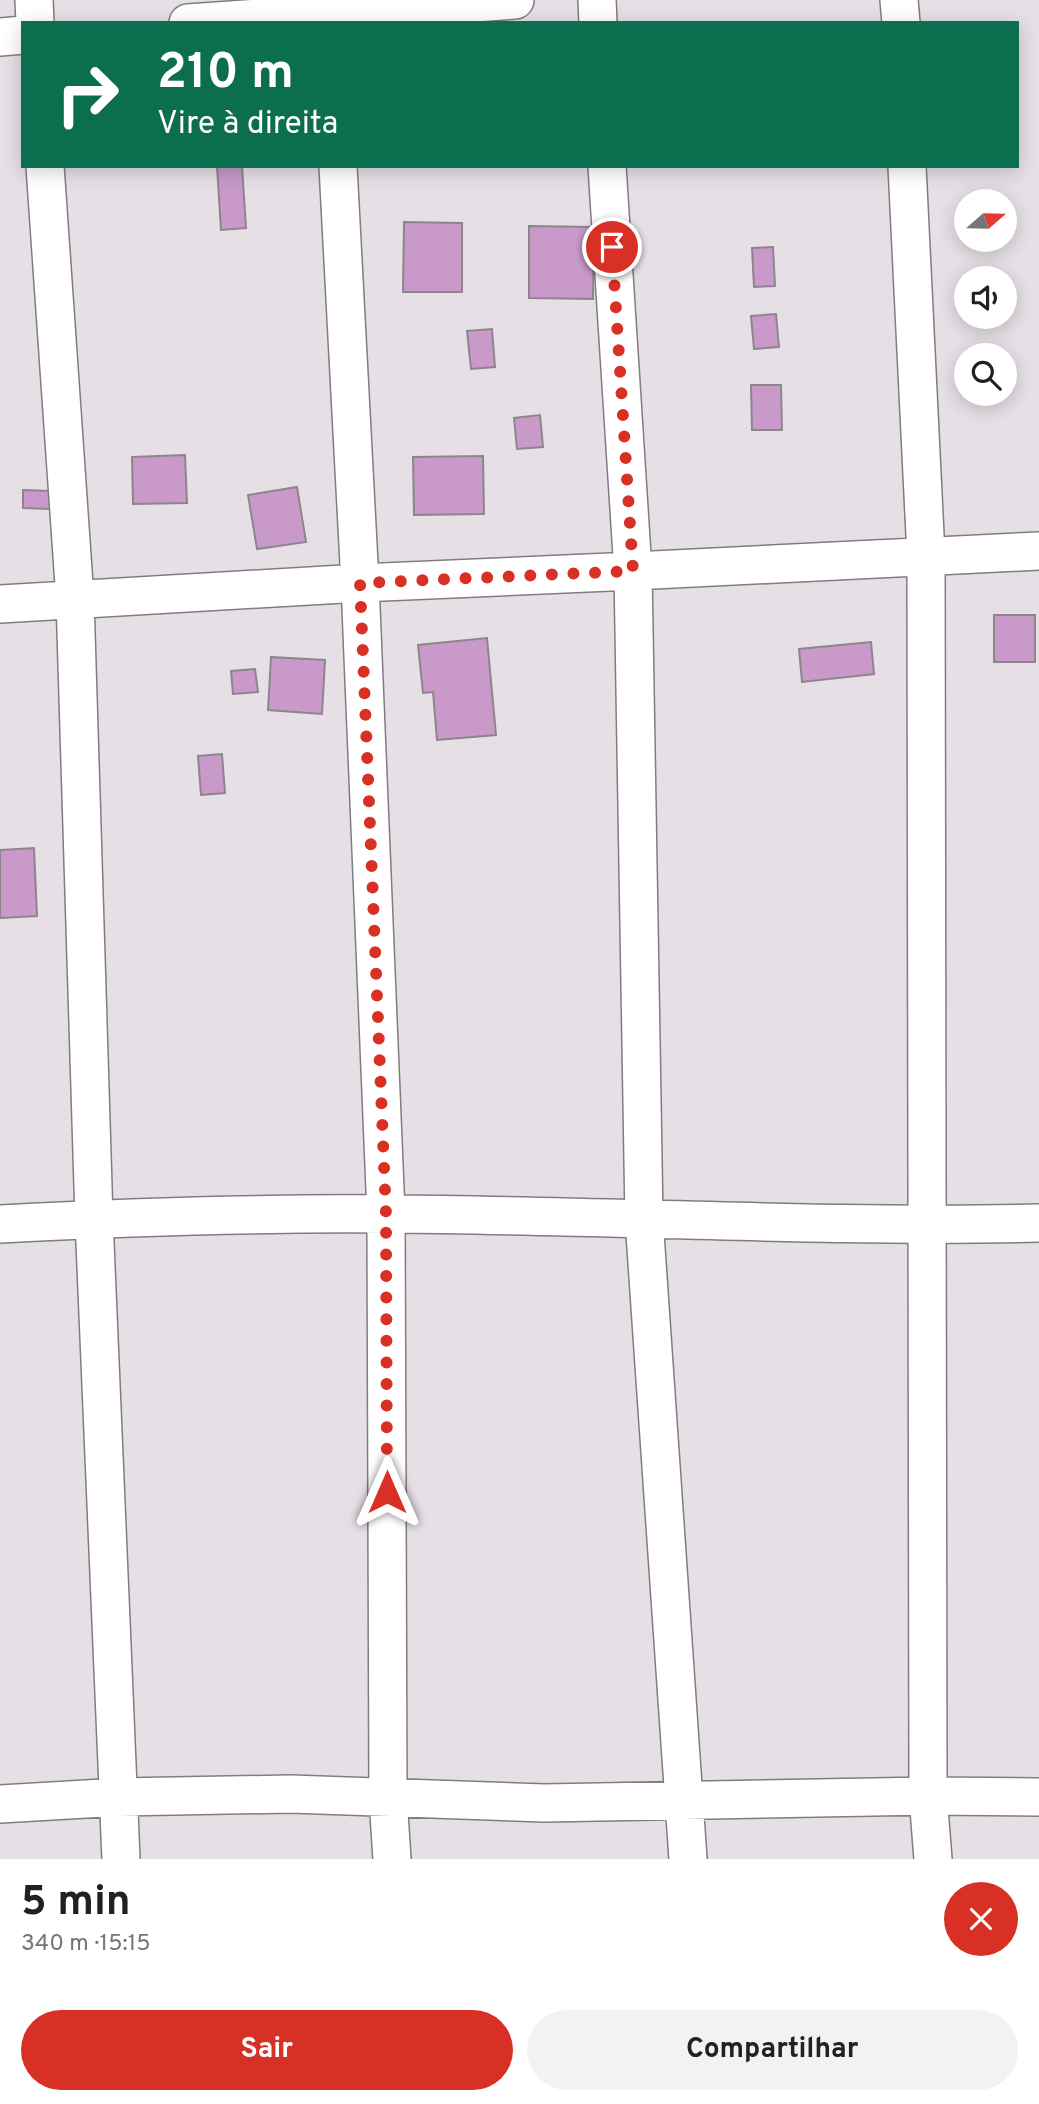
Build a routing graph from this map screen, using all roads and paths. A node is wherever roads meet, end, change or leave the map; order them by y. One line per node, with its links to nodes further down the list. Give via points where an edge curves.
1 (34, 0): 6 (street)
2 (515, 0): 5 (street)
3 (597, 0): 8 (street)
4 (900, 0): 9 (street)
5 (330, 12): 7 (street)
6 (35, 21)
7 (214, 21)
8 (598, 21)
9 (901, 21)
10 (21, 35): 11 (street)
11 (0, 37)
12 (45, 168): 20 (street)
13 (338, 168): 19 (street)
14 (607, 168): 18 (street)
15 (907, 168): 17 (street)
16 (1039, 551): 17 (street)
17 (926, 556): 18 (street); 27 (street)
18 (633, 571): 19 (street); 24 (street)
19 (360, 583): 20 (street); 22 (street)
20 (75, 598): 21 (street); 23 (street)
21 (0, 604)
22 (386, 1214): 23 (street); 24 (street); 31 (street)
23 (94, 1219): 26 (street); 29 (street)
24 (644, 1219): 27 (street); 32 (street)
25 (1039, 1223): 27 (street)
26 (0, 1224)
27 (926, 1226): 28 (street)
28 (928, 1796): 30 (street); 32 (street); 37 (street)
29 (120, 1797): 31 (street, via 291,1794); 33 (street); 34 (street)
30 (1039, 1797)
31 (388, 1798): 32 (street); 35 (street)
32 (684, 1801): 36 (street)
33 (0, 1804)
34 (121, 1859)
35 (392, 1859)
36 (688, 1859)
37 (933, 1859)

